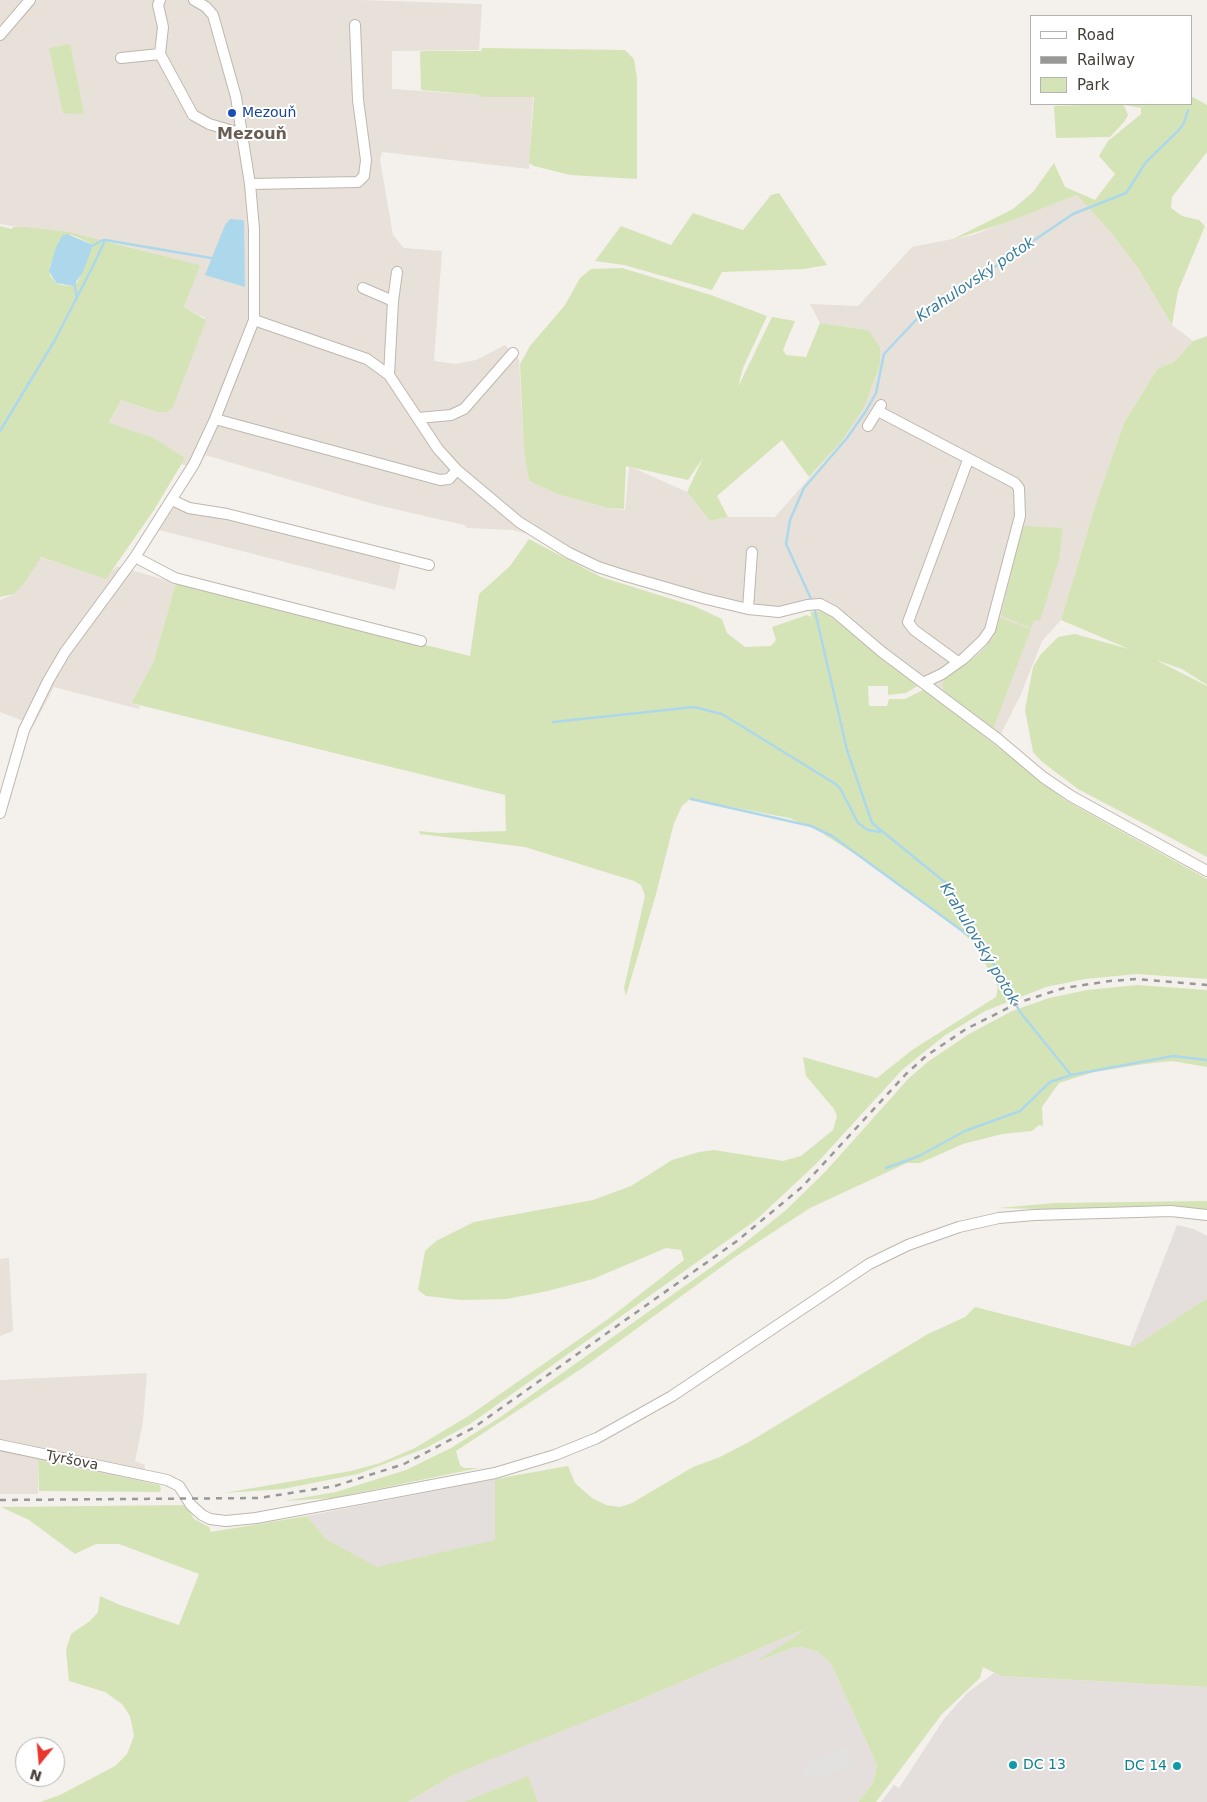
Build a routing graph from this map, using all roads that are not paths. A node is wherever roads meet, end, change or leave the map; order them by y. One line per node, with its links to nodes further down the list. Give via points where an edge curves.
1 (30, 0): 5 (street)
2 (160, 0): 6 (street, via 158,5 163,27)
3 (194, 0): 8 (street, via 213,15)
4 (355, 25): 9 (street, via 358,100 366,160 364,176 358,182)
5 (0, 35)
6 (160, 54): 7 (street); 8 (street, via 193,115 209,124)
7 (121, 58)
8 (243, 134): 9 (street)
9 (250, 184): 13 (street, via 254,229)
10 (397, 272): 12 (street)
11 (363, 288): 12 (street)
12 (392, 301): 15 (street)
13 (254, 320): 15 (street, via 367,359); 16 (street)
14 (512, 353): 17 (street, via 464,409 451,415)
15 (389, 375): 17 (street)
16 (215, 418): 20 (street, via 440,480 449,479); 21 (street, via 194,464)
17 (418, 418): 20 (street, via 438,449)
18 (868, 426): 19 (street, via 879,408)
19 (968, 460): 27 (street, via 908,622); 27 (street, via 1016,483 1021,499 990,630)
20 (457, 470): 25 (street, via 519,522 591,563 702,598)
21 (172, 500): 23 (street); 24 (street, via 189,508 227,514)
22 (752, 552): 25 (street)
23 (135, 557): 26 (street, via 175,578); 29 (street, via 64,652 48,681 24,730)
24 (429, 565)
25 (748, 608): 28 (street, via 779,612 820,604 835,612 882,652)
26 (421, 641)
27 (958, 662): 28 (street)
28 (925, 682): 30 (street, via 1064,792)
29 (0, 813)
30 (1207, 871)
31 (1207, 1215): 32 (street, Tyršova, via 1171,1211 999,1218 959,1227 908,1245 869,1264 633,1420 555,1455 495,1473 350,1501 226,1521 210,1519 202,1516 173,1482)
32 (0, 1445)

